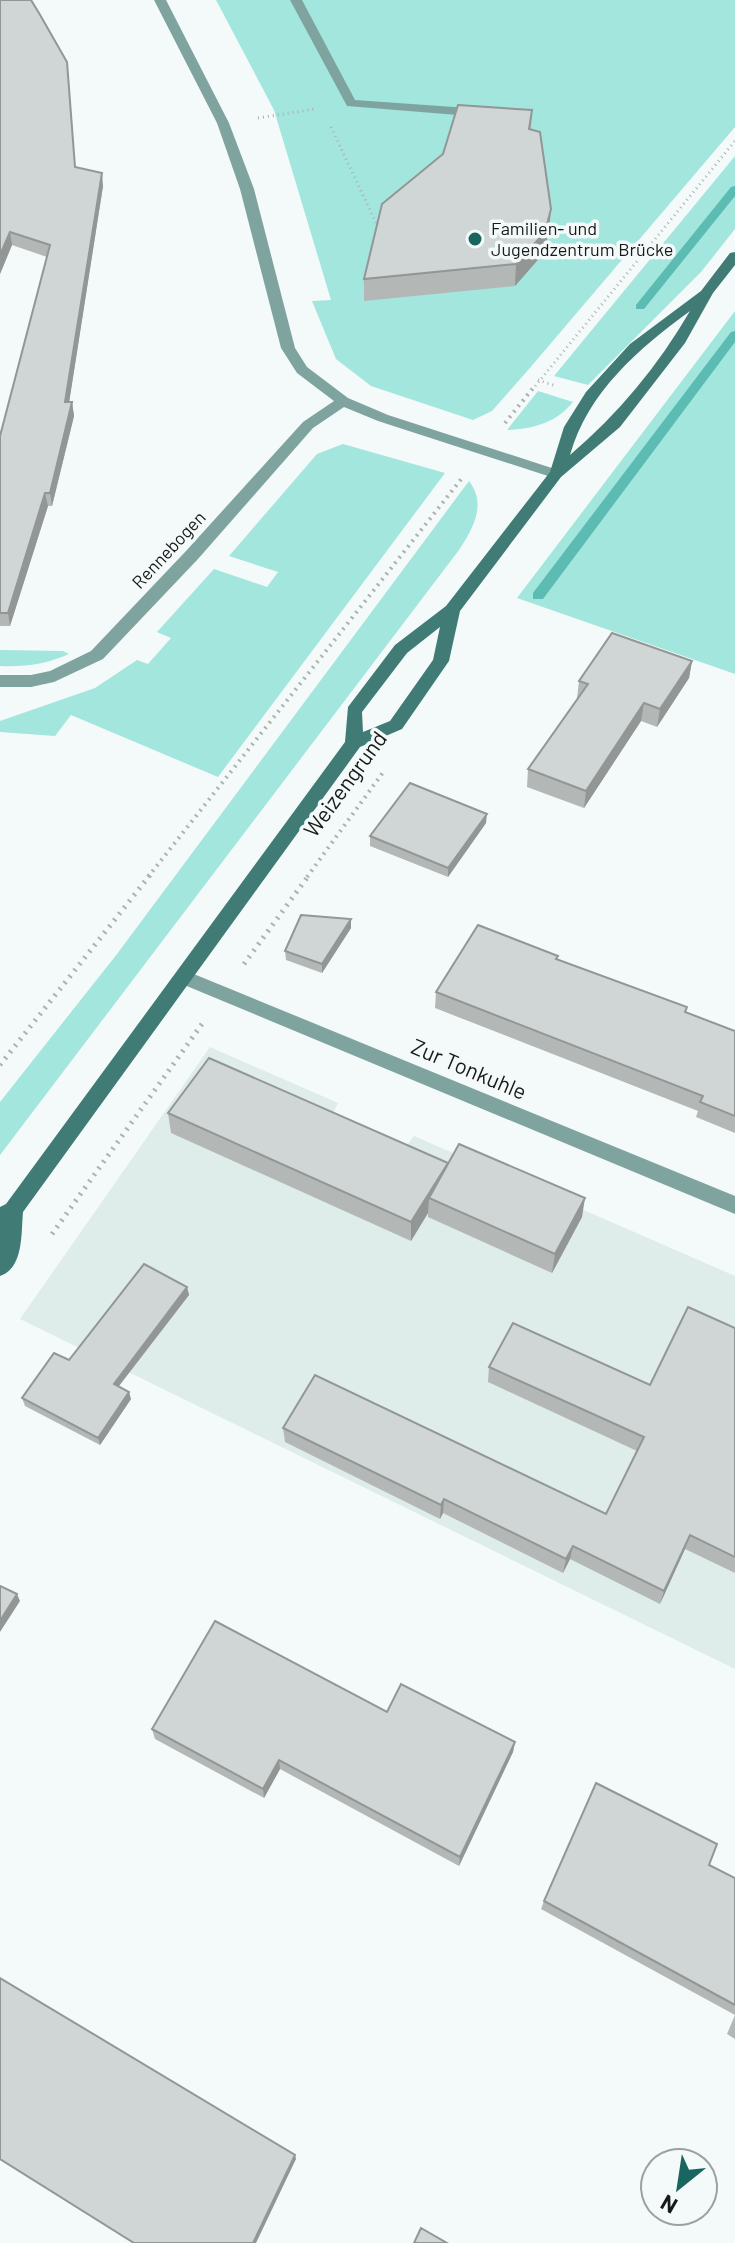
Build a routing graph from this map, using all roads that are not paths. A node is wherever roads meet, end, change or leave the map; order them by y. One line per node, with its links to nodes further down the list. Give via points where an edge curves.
1 (160, 0): 6 (street, via 223,123 247,189 288,348 302,370)
2 (296, 0): 3 (street, via 351,103)
3 (493, 113)
4 (735, 256): 5 (main road, Weizengrund)
5 (707, 292): 7 (main road, Weizengrund, via 680,340 621,417); 7 (main road, Weizengrund, via 661,323 578,414)
6 (343, 401): 7 (street); 9 (street, Rennebogen, via 308,425 97,655 54,676)
7 (556, 474): 8 (main road, Weizengrund)
8 (452, 610): 10 (main road, Weizengrund, via 401,649 354,711); 10 (main road, Weizengrund, via 441,661 396,725)
9 (0, 681)
10 (354, 743): 11 (main road, Weizengrund)
11 (184, 977): 12 (street, Zur Tonkuhle); 13 (main road, Weizengrund)
12 (735, 1205)
13 (7, 1213): 14 (main road, Weizengrund, via 8,1256)
14 (0, 1267)

